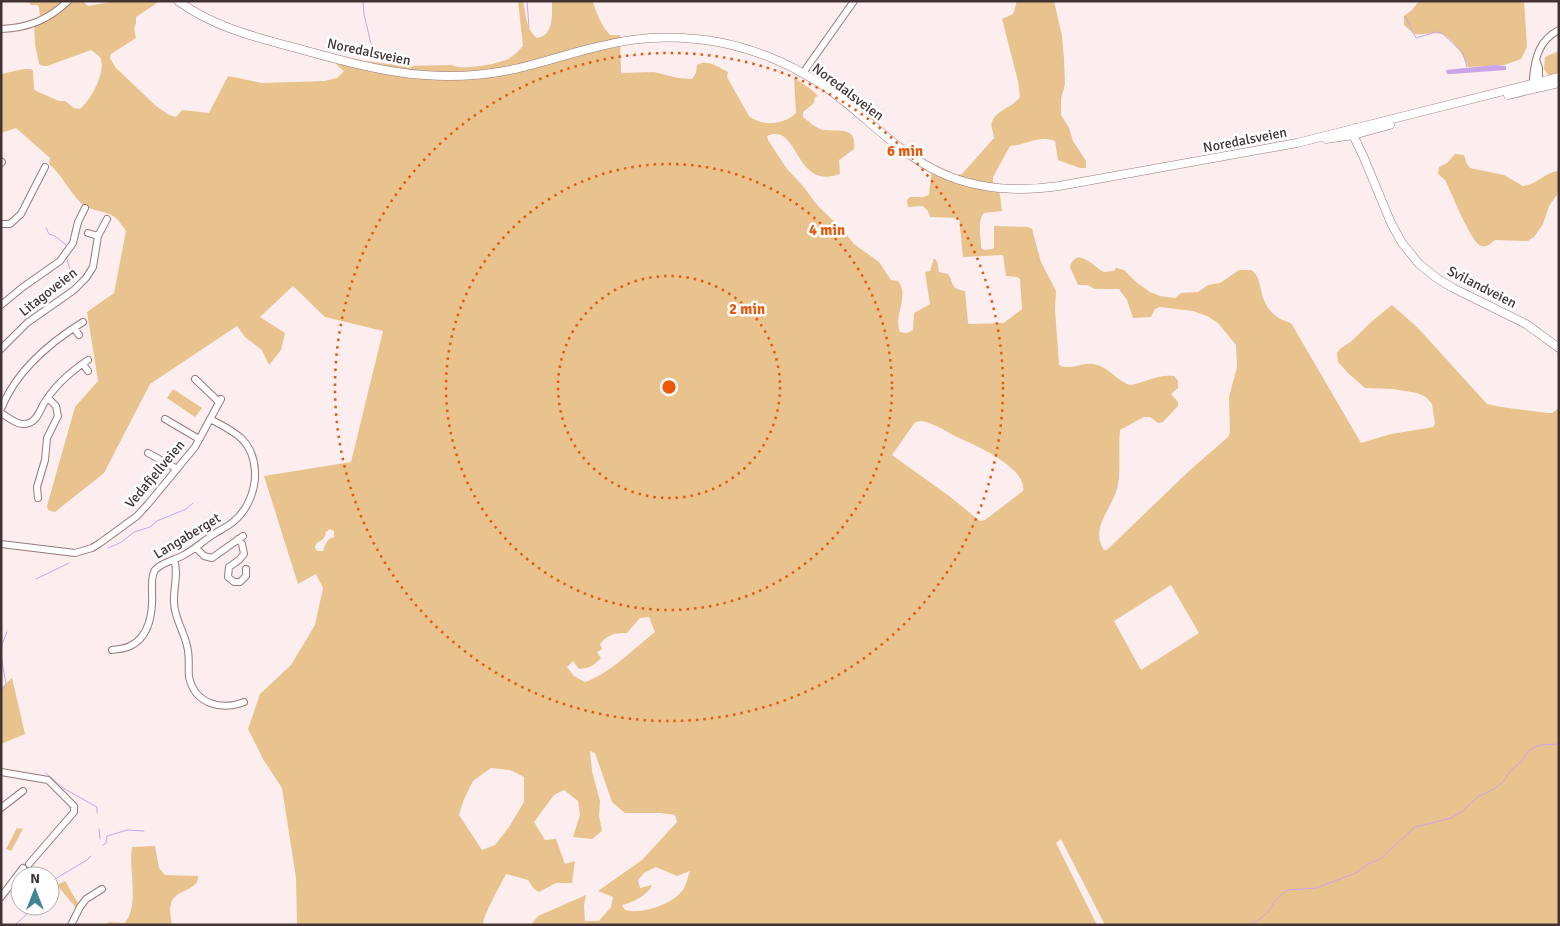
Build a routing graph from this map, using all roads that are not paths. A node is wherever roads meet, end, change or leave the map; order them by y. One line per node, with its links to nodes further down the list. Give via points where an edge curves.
1 (68, 1): 4 (street, via 36,23)
2 (178, 1): 6 (main road, Noredalsveien, via 212,22 247,35 366,67 411,75 489,73 619,42 665,38 699,39 735,46)
3 (854, 1): 6 (street)
4 (1, 29)
5 (1559, 30): 9 (street, via 1543,41 1538,49)
6 (803, 73): 10 (main road, Noredalsveien, via 839,97 917,160 952,177 989,187 1021,190 1059,186)
7 (1559, 77): 9 (main road, Noredalsveien)
8 (1559, 83): 9 (main road, Noredalsveien)
9 (1537, 84): 10 (main road, Noredalsveien)
10 (1356, 132): 21 (main road, Svilandveien, via 1395,232 1419,264 1445,283 1526,324)
11 (45, 167): 14 (street, via 21,214 10,224)
12 (85, 208): 17 (street, via 73,243 60,261)
13 (107, 219): 16 (street, Litagoveien)
14 (1, 224)
15 (88, 233): 16 (street)
16 (98, 236): 22 (street, Litagoveien, via 94,264 86,278 27,322)
17 (1, 305)
18 (83, 322): 19 (street)
19 (74, 328): 20 (street); 26 (street, via 36,357)
20 (79, 335)
21 (1559, 348)
22 (1, 349)
23 (88, 371): 25 (street, via 85,362 59,383)
24 (195, 379): 29 (street, Vedafjellveien, via 220,400)
25 (48, 398): 27 (street, via 37,417 29,423 18,423); 33 (street, via 56,406 58,416 48,438 37,486)
26 (1, 408)
27 (1, 413)
28 (165, 419): 30 (street)
29 (210, 419): 30 (street, Vedafjellveien); 35 (street, Langaberget, via 244,440 251,453 255,475 242,513 233,523)
30 (199, 439): 32 (street, Vedafjellveien)
31 (148, 453): 32 (street)
32 (177, 469): 34 (street, Vedafjellveien, via 137,516 92,548 75,553)
33 (38, 498)
34 (1, 544)
35 (196, 548): 36 (street, Langaberget); 37 (street, via 204,556 212,558 241,538 244,554 229,567 228,576 234,582 240,582 246,576)
36 (174, 560): 38 (street, Langaberget, via 153,574 152,612 143,634 130,646); 39 (street, via 174,607 187,643 193,688 207,702 220,706)
37 (246, 569)
38 (112, 650)
39 (244, 702)
40 (1, 773): 44 (street, via 48,780 74,806 74,812)
41 (23, 791): 42 (street)
42 (1, 808)
43 (102, 889): 45 (street, via 86,899)
44 (1, 897)
45 (71, 925)

